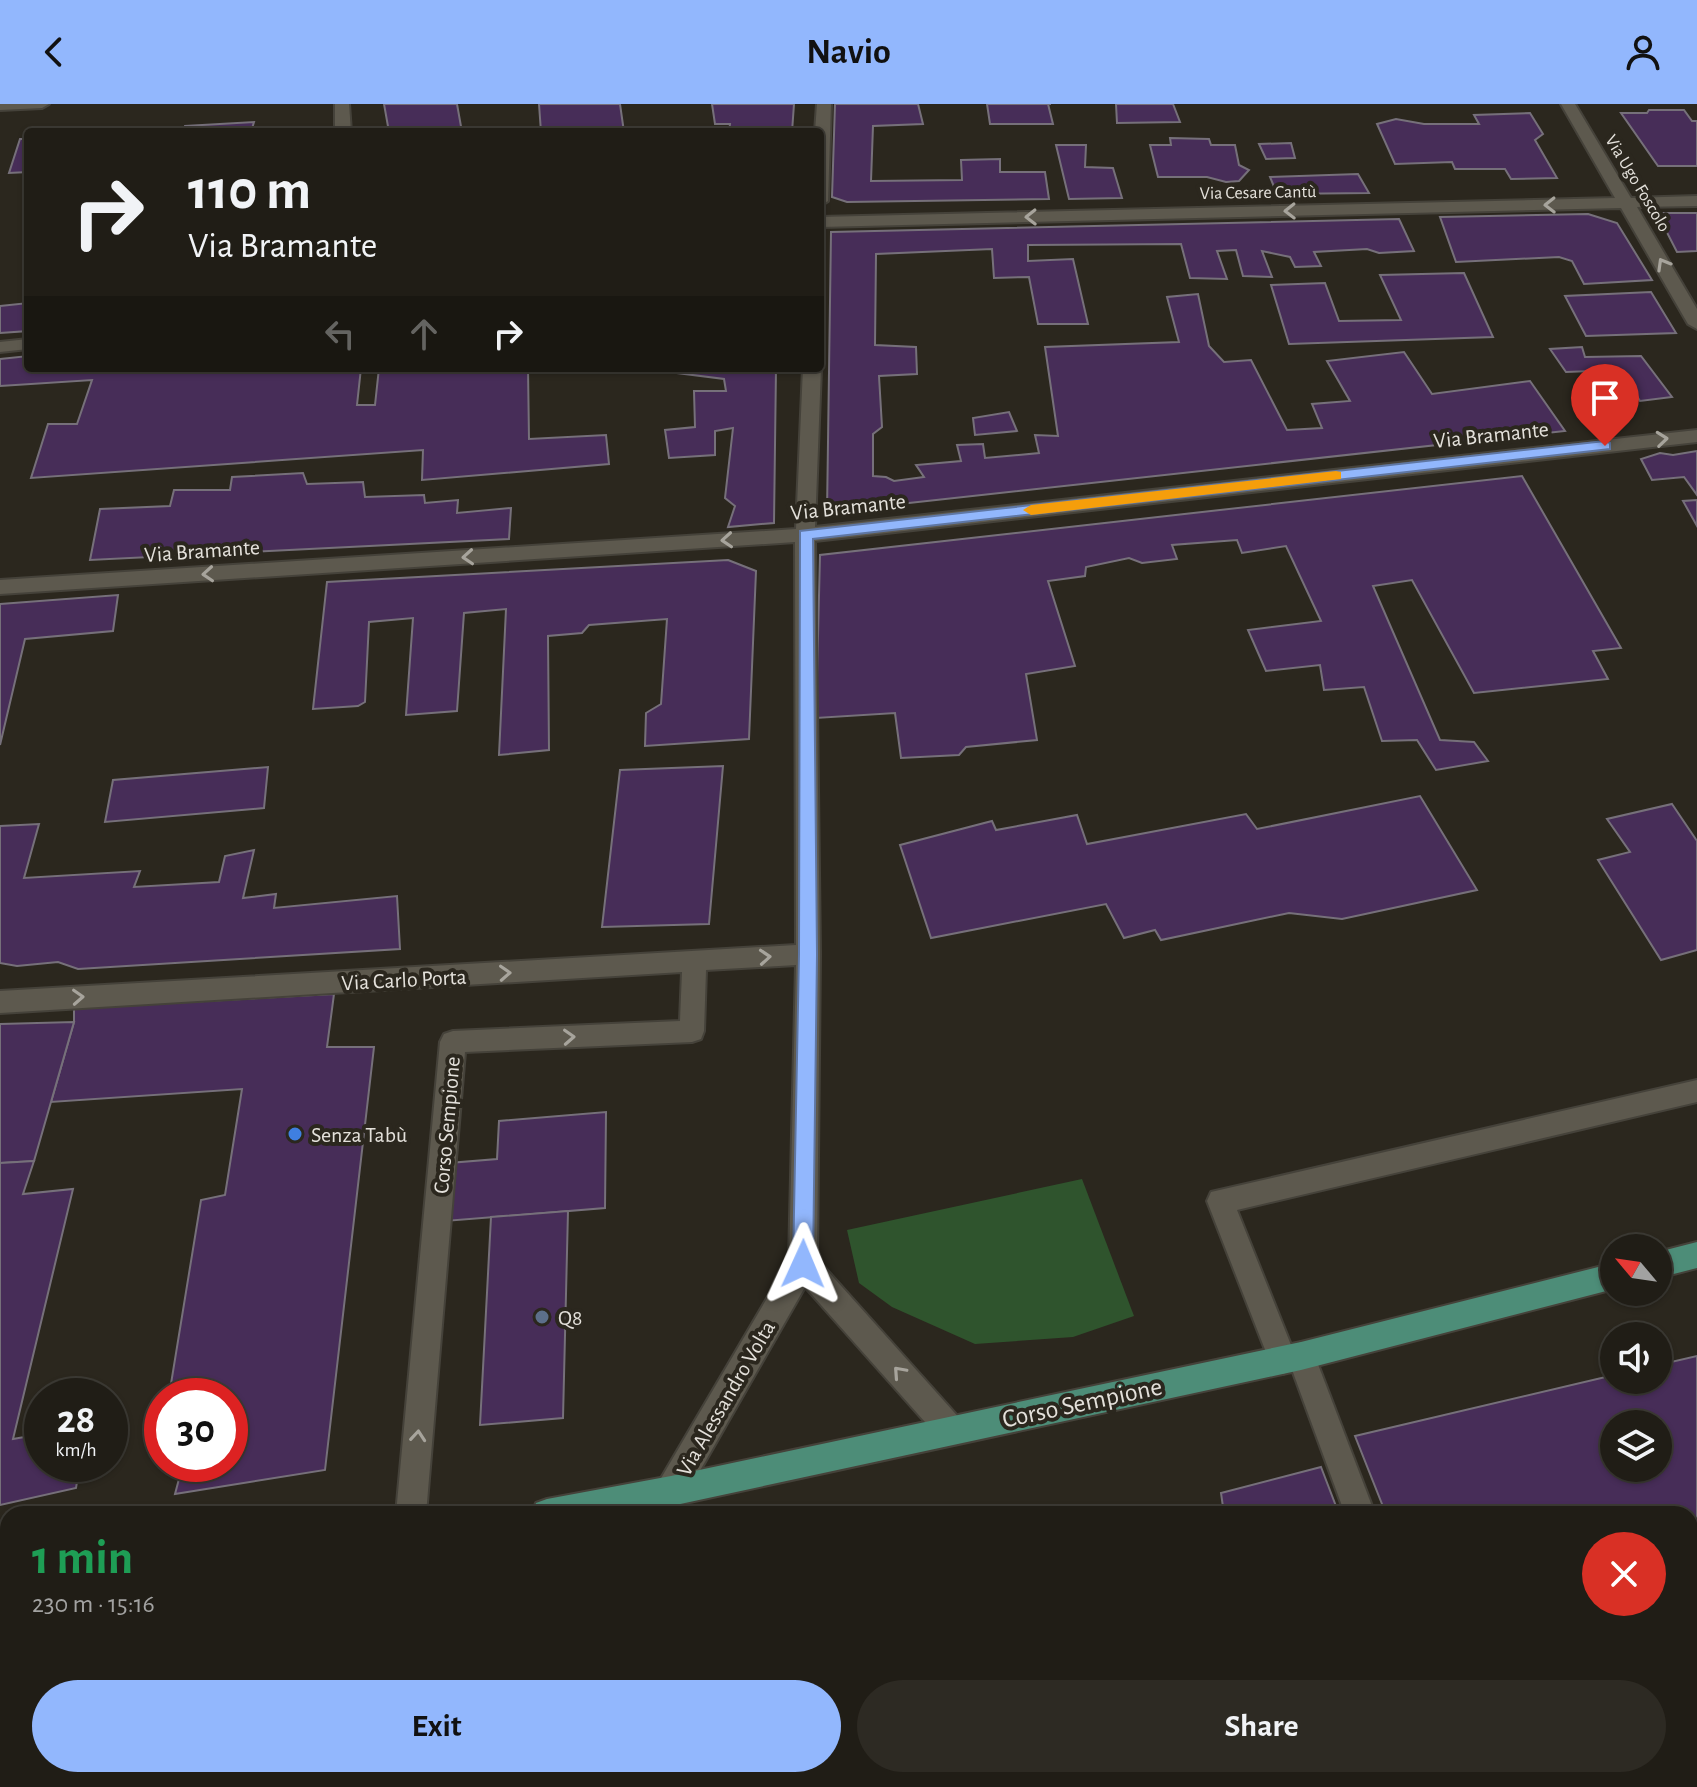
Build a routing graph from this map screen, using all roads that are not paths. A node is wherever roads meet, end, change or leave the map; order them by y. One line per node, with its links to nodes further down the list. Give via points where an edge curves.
1 (42, 104): 5 (street)
2 (342, 104): 6 (street)
3 (824, 104): 7 (street)
4 (1568, 104): 9 (street, Via Ugo Foscolo)
5 (0, 106)
6 (343, 128)
7 (823, 128)
8 (1697, 201): 9 (street, Via Cesare Cantù)
9 (1628, 203): 10 (street, Via Cesare Cantù, one-way to 10); 11 (street, Via Ugo Foscolo, one-way to 9)
10 (824, 222)
11 (1697, 324)
12 (24, 344): 13 (street)
13 (0, 347)
14 (812, 372): 16 (street, Via Alessandro Volta)
15 (1697, 436): 16 (street, Via Bramante, one-way to 15)
16 (805, 535): 17 (street, Via Bramante, one-way to 17); 18 (street, Via Alessandro Volta)
17 (0, 587)
18 (808, 954): 19 (street, Via Carlo Porta, one-way to 18); 24 (street, Via Alessandro Volta)
19 (694, 962): 20 (street, Via Carlo Porta, one-way to 19); 29 (street, Corso Sempione, one-way to 19, via 453,1042 692,1031)
20 (0, 1002)
21 (1697, 1091): 26 (street, via 1220,1201)
22 (1697, 1255): 23 (main road)
23 (1672, 1261)
24 (803, 1264): 27 (street, one-way to 24); 28 (street, Via Alessandro Volta)
25 (1600, 1280): 26 (main road, Corso Sempione)
26 (1292, 1358): 27 (main road, Corso Sempione); 31 (street)
27 (951, 1430): 28 (main road, Corso Sempione)
28 (671, 1491): 30 (main road, Corso Sempione)
29 (412, 1506)
30 (590, 1506)
31 (1357, 1506)

